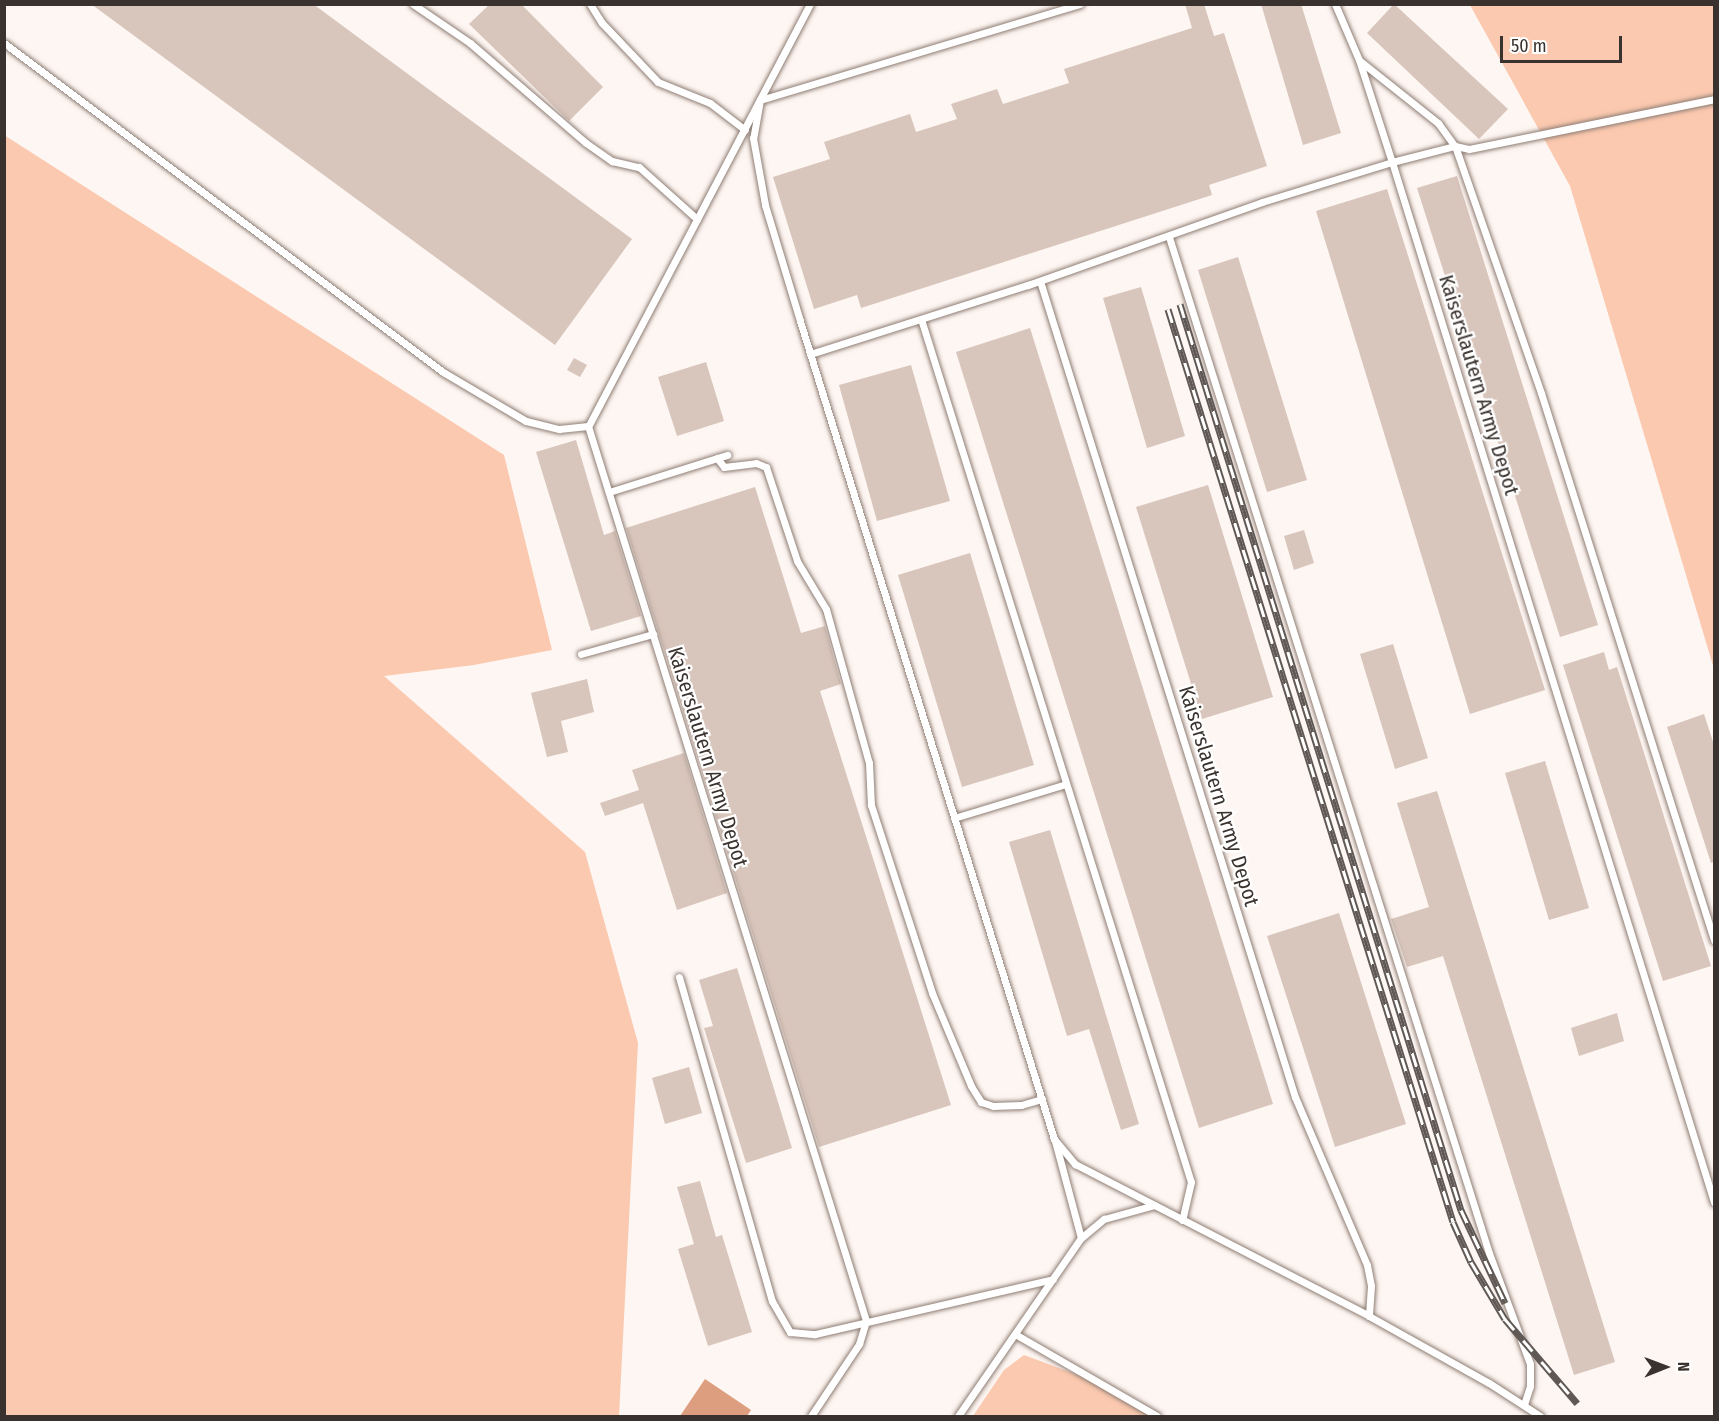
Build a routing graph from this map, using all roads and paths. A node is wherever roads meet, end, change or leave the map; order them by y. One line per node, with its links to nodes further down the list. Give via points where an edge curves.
1 (414, 4): 13 (lane, via 470,43 612,161 639,167)
2 (590, 4): 10 (lane, via 602,24 658,82 710,103)
3 (810, 4): 9 (lane)
4 (1080, 4): 9 (lane)
5 (1335, 4): 7 (lane, Kaiserslautern Army Depot)
6 (4, 43): 18 (lane, via 48,72 443,372 526,421 559,429)
7 (1359, 60): 11 (lane, Kaiserslautern Army Depot, via 1438,123); 12 (lane, Kaiserslautern Army Depot)
8 (1714, 99): 11 (lane, via 1469,149)
9 (760, 100): 10 (lane); 17 (lane, via 753,138 765,205)
10 (745, 130): 13 (lane)
11 (1455, 146): 12 (lane); 26 (lane, Kaiserslautern Army Depot, via 1541,393)
12 (1392, 162): 14 (lane, via 1262,202); 30 (lane, Kaiserslautern Army Depot)
13 (697, 219): 18 (lane)
14 (1169, 237): 15 (lane); 38 (lane, via 1489,1252 1530,1364 1530,1386)
15 (1040, 281): 16 (lane); 35 (lane, Kaiserslautern Army Depot, via 1295,1096 1367,1265 1371,1286)
16 (921, 320): 17 (lane); 24 (lane)
17 (810, 354): 25 (lane)
18 (588, 426): 21 (lane, Kaiserslautern Army Depot)
19 (727, 455): 20 (lane)
20 (717, 458): 21 (lane); 28 (lane, via 724,467 756,463 766,467 797,561 826,609 869,763 871,804 932,993 971,1086 981,1102 993,1106)
21 (609, 492): 22 (lane, Kaiserslautern Army Depot)
22 (653, 634): 23 (lane); 36 (lane, Kaiserslautern Army Depot)
23 (581, 654)
24 (1066, 784): 25 (lane); 32 (lane, via 1191,1182)
25 (954, 818): 28 (lane)
26 (1714, 940)
27 (679, 977): 36 (lane, via 772,1301 790,1332 816,1334)
28 (1042, 1099): 29 (lane)
29 (1054, 1139): 31 (lane, via 1075,1164); 33 (lane)
30 (1714, 1202)
31 (1154, 1205): 32 (lane); 33 (lane, via 1104,1219)
32 (1182, 1220): 35 (lane)
33 (1081, 1238): 34 (lane)
34 (1053, 1279): 36 (lane); 37 (lane)
35 (1369, 1317): 38 (lane)
36 (866, 1321): 39 (lane, via 859,1344)
37 (1015, 1334): 40 (lane); 41 (lane)
38 (1524, 1404): 42 (lane)
39 (811, 1416)
40 (958, 1416)
41 (1157, 1416)
42 (1540, 1416)

